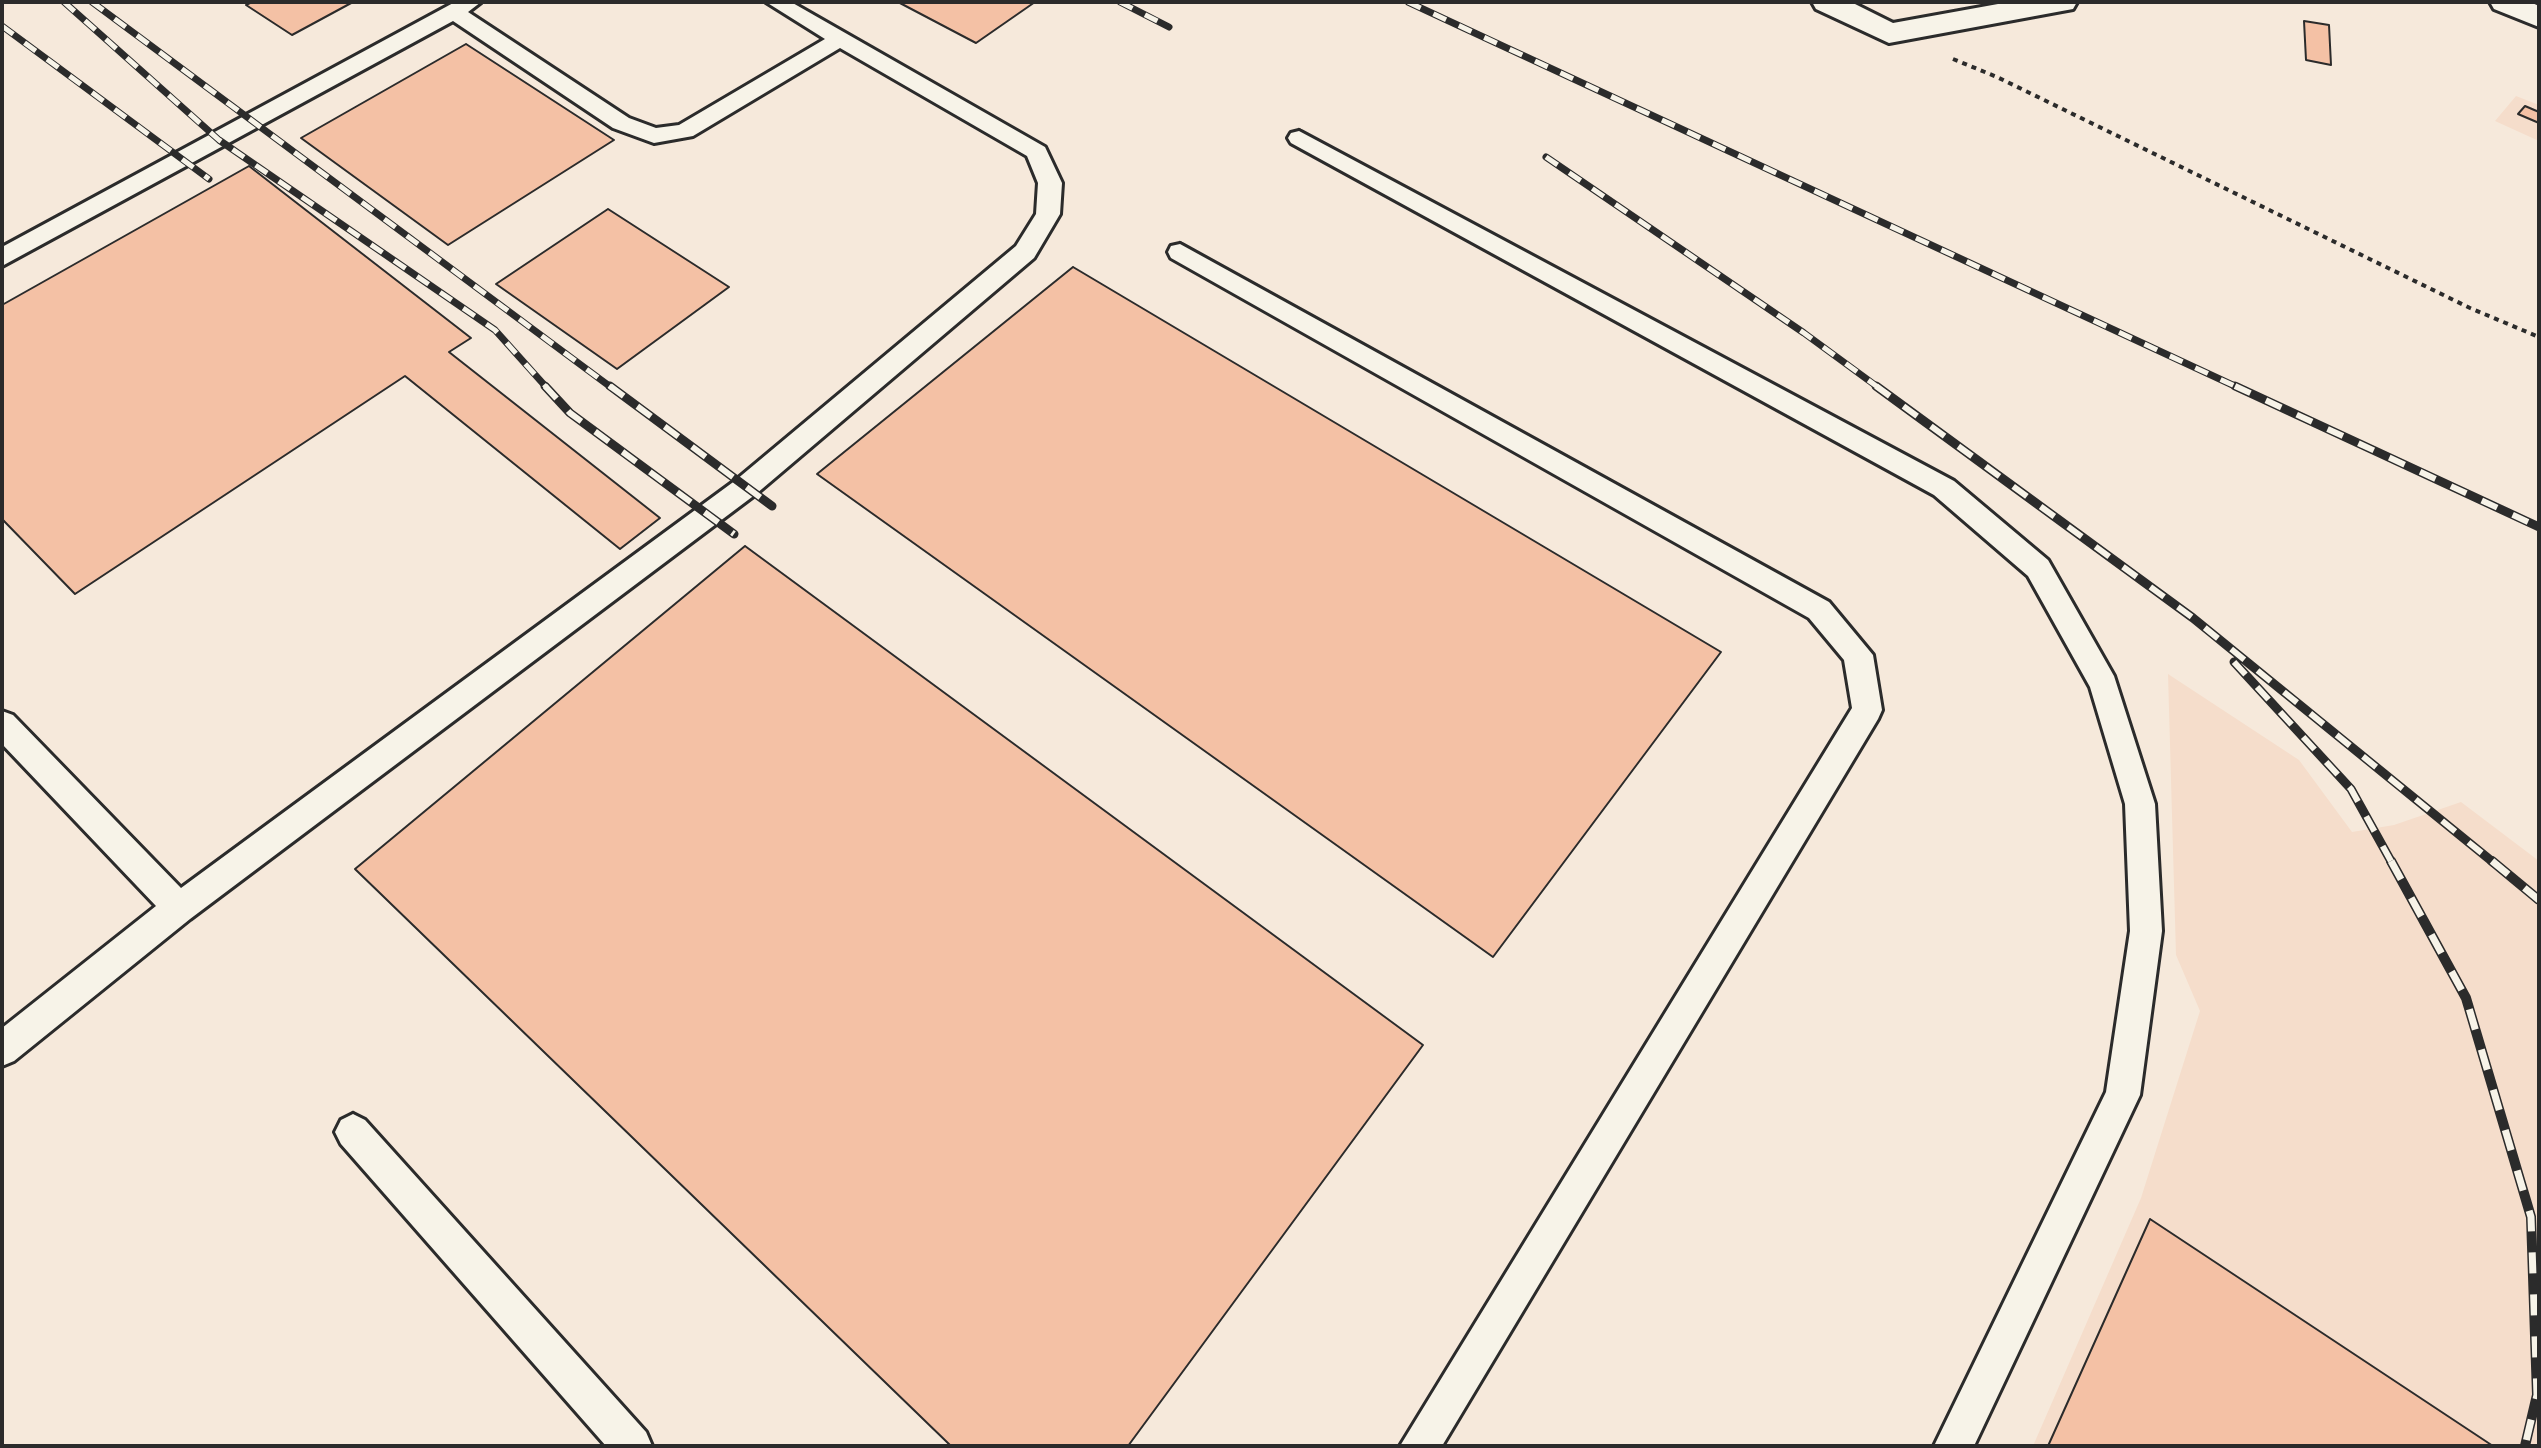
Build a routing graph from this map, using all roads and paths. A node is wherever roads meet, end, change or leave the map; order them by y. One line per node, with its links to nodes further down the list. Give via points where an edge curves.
1 (776, 2): 8 (lane)
2 (1827, 2): 7 (street)
3 (2062, 2): 7 (street)
4 (2505, 2): 6 (street)
5 (463, 7): 8 (lane, via 621,123 654,136 685,131); 11 (lane)
6 (2539, 18)
7 (1889, 33): 12 (path, via 1997,77)
8 (842, 38): 14 (lane, via 1037,152 1050,183 1048,214 1025,252 746,487)
9 (1299, 138): 19 (lane, via 1944,488 2038,568 2104,685 2140,804 2146,931 2123,1095)
10 (1180, 252): 18 (lane, via 1819,610 1858,655 1867,710)
11 (2, 258)
12 (2539, 337)
13 (2, 724): 14 (lane)
14 (179, 908): 15 (lane)
15 (2, 1049)
16 (353, 1132): 17 (lane)
17 (632, 1446)
18 (1420, 1446)
19 (1954, 1446)

